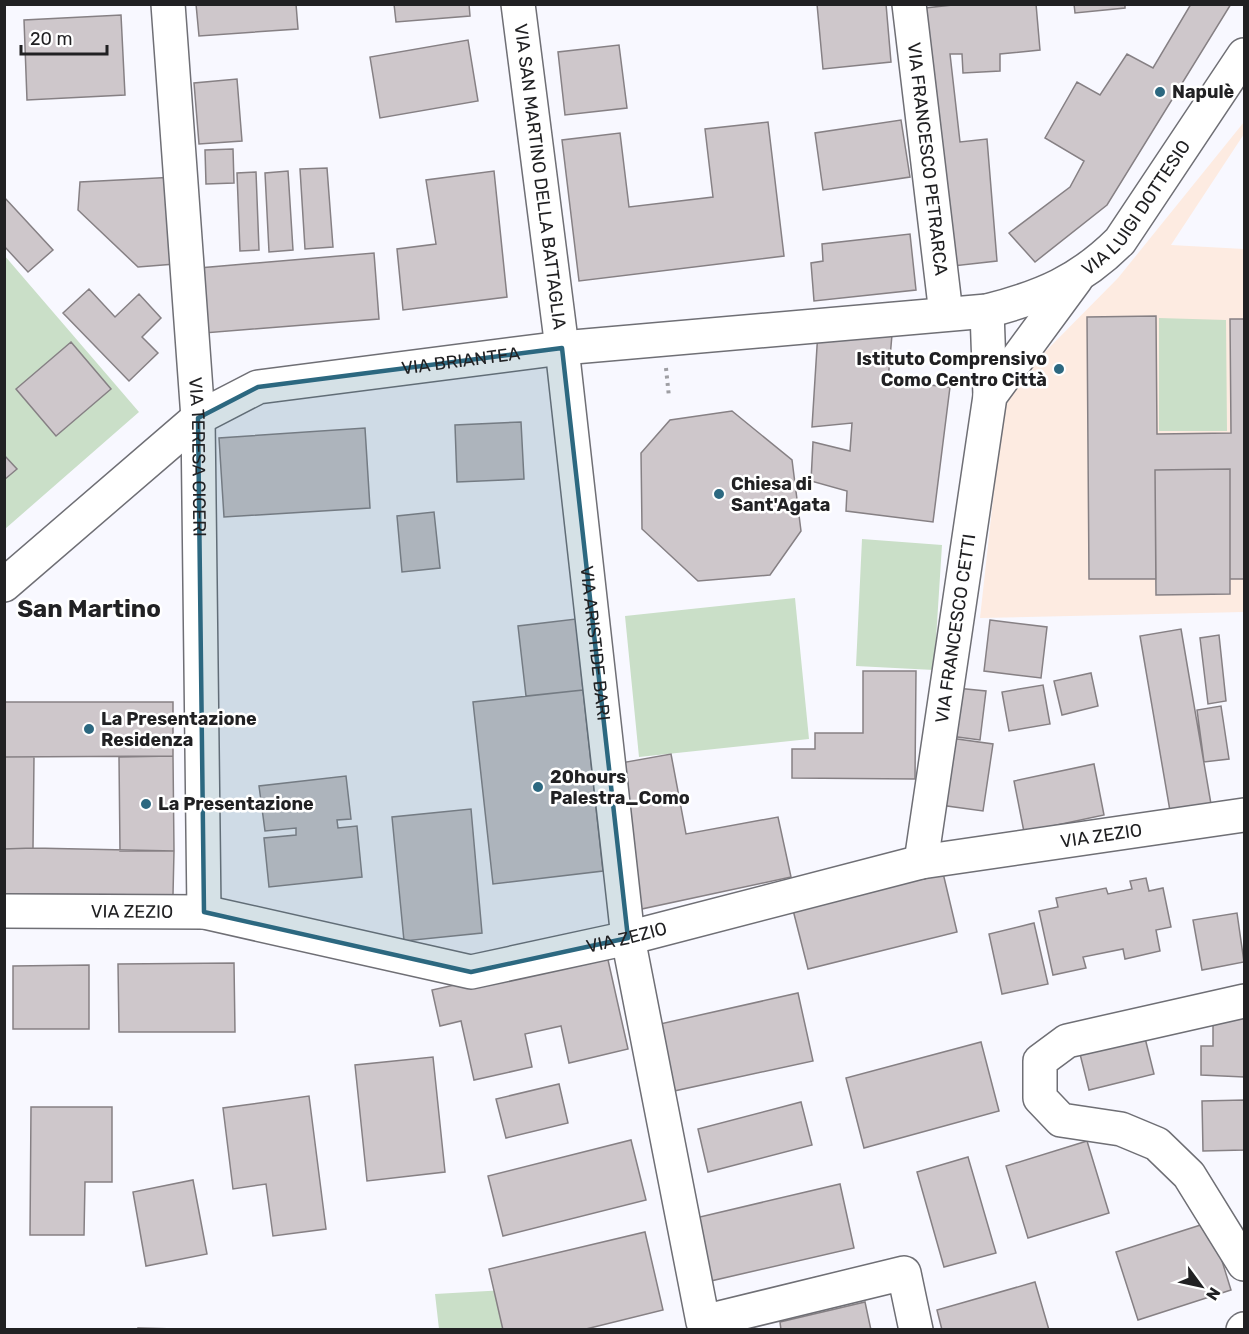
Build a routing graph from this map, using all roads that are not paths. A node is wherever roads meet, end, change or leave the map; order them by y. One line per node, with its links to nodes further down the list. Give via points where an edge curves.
1 (168, 4): 10 (street, VIA TERESA CICERI)
2 (518, 4): 8 (street, VIA SAN MARTINO DELLA BATTAGLIA)
3 (909, 4): 7 (street, VIA FRANCESCO PETRARCA)
4 (1245, 55): 5 (street, VIA LUIGI DOTTESIO, via 1120,241)
5 (1076, 279): 6 (street, VIA LUIGI DOTTESIO); 9 (street, VIA FRANCESCO CETTI)
6 (987, 311): 7 (street, VIA BRIANTEA); 9 (street, VIA FRANCESCO CETTI)
7 (946, 314): 8 (street, VIA BRIANTEA)
8 (562, 348): 10 (street, VIA BRIANTEA, via 258,387); 16 (street, VIA ARISTIDE BARI)
9 (990, 396): 13 (street, VIA FRANCESCO CETTI)
10 (198, 417): 11 (street, VIA BRIANTEA); 15 (street, VIA TERESA CICERI)
11 (8, 576)
12 (1245, 815): 13 (street, VIA ZEZIO)
13 (921, 862): 16 (street, VIA ZEZIO)
14 (4, 911): 15 (street, VIA ZEZIO)
15 (204, 912): 16 (street, VIA ZEZIO, via 471,972)
16 (628, 938): 19 (street, VIA ARISTIDE BARI, via 703,1322 904,1273)
17 (1245, 1001): 18 (street, via 1067,1041 1040,1061 1040,1098 1061,1120 1121,1130 1157,1144 1189,1174)
18 (1245, 1264)
19 (916, 1329)

